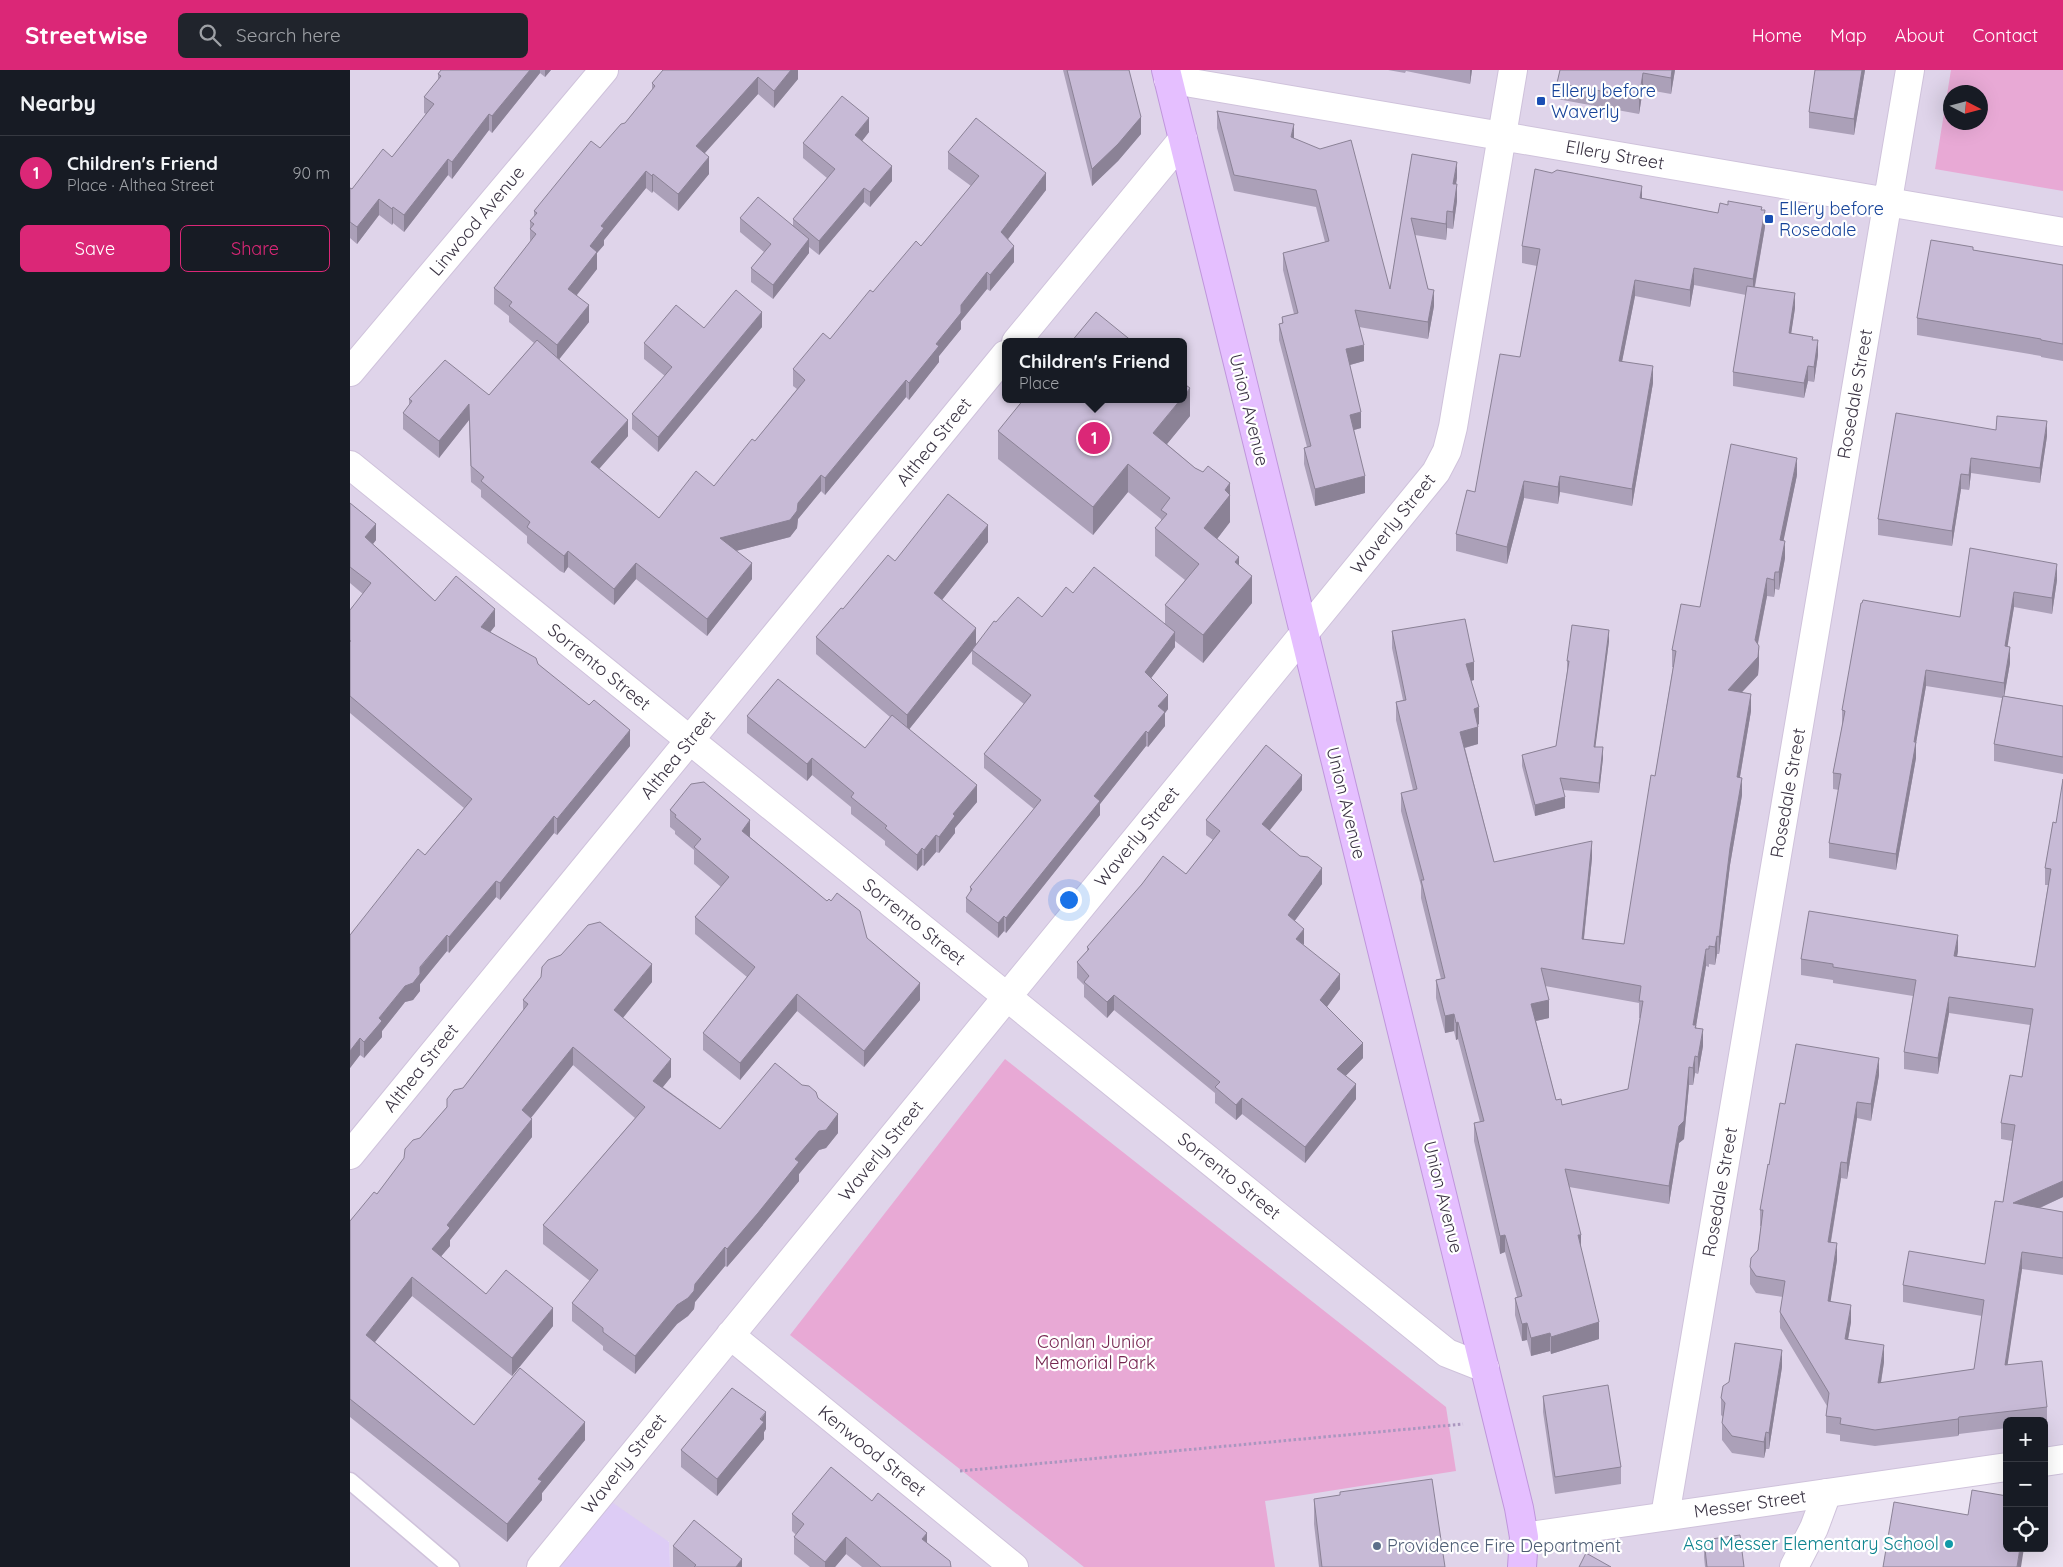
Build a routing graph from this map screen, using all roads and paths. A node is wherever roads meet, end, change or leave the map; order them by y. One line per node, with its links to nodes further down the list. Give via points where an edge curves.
1 (604, 70): 11 (street, Linwood Avenue)
2 (1513, 70): 5 (street, Waverly Street)
3 (1910, 70): 7 (street, Rosedale Street)
4 (1169, 73): 5 (street, Ellery Street); 6 (main road, Union Avenue)
5 (1502, 136): 7 (street, Ellery Street); 13 (street, Waverly Street, via 1447,451 1436,472)
6 (1183, 139): 9 (street); 13 (main road, Union Avenue)
7 (1888, 202): 8 (street, Ellery Street); 26 (street, Rosedale Street)
8 (2063, 232)
9 (1019, 338)
10 (1002, 359): 14 (street, Althea Street)
11 (350, 372)
12 (350, 465): 14 (street, Sorrento Street)
13 (1304, 634): 15 (street, Waverly Street); 18 (main road, Union Avenue)
14 (690, 740): 15 (street, Sorrento Street); 16 (street, Althea Street)
15 (1007, 997): 17 (street, Waverly Street); 18 (street, Sorrento Street, via 1447,1352)
16 (350, 1155)
17 (730, 1335): 29 (street, Waverly Street); 30 (street, Kenwood Street)
18 (1485, 1368): 27 (main road, Union Avenue)
19 (1463, 1424): 23 (path)
20 (2063, 1459): 21 (street)
21 (2048, 1461)
22 (2003, 1468): 25 (street, Messer Street)
23 (960, 1471)
24 (350, 1481): 28 (lane)
25 (1827, 1493): 26 (street, Messer Street); 32 (street)
26 (1665, 1516): 27 (street, Messer Street)
27 (1524, 1537): 31 (main road)
28 (451, 1567)
29 (541, 1567)
30 (1014, 1567)
31 (1522, 1567)
32 (1794, 1567)

